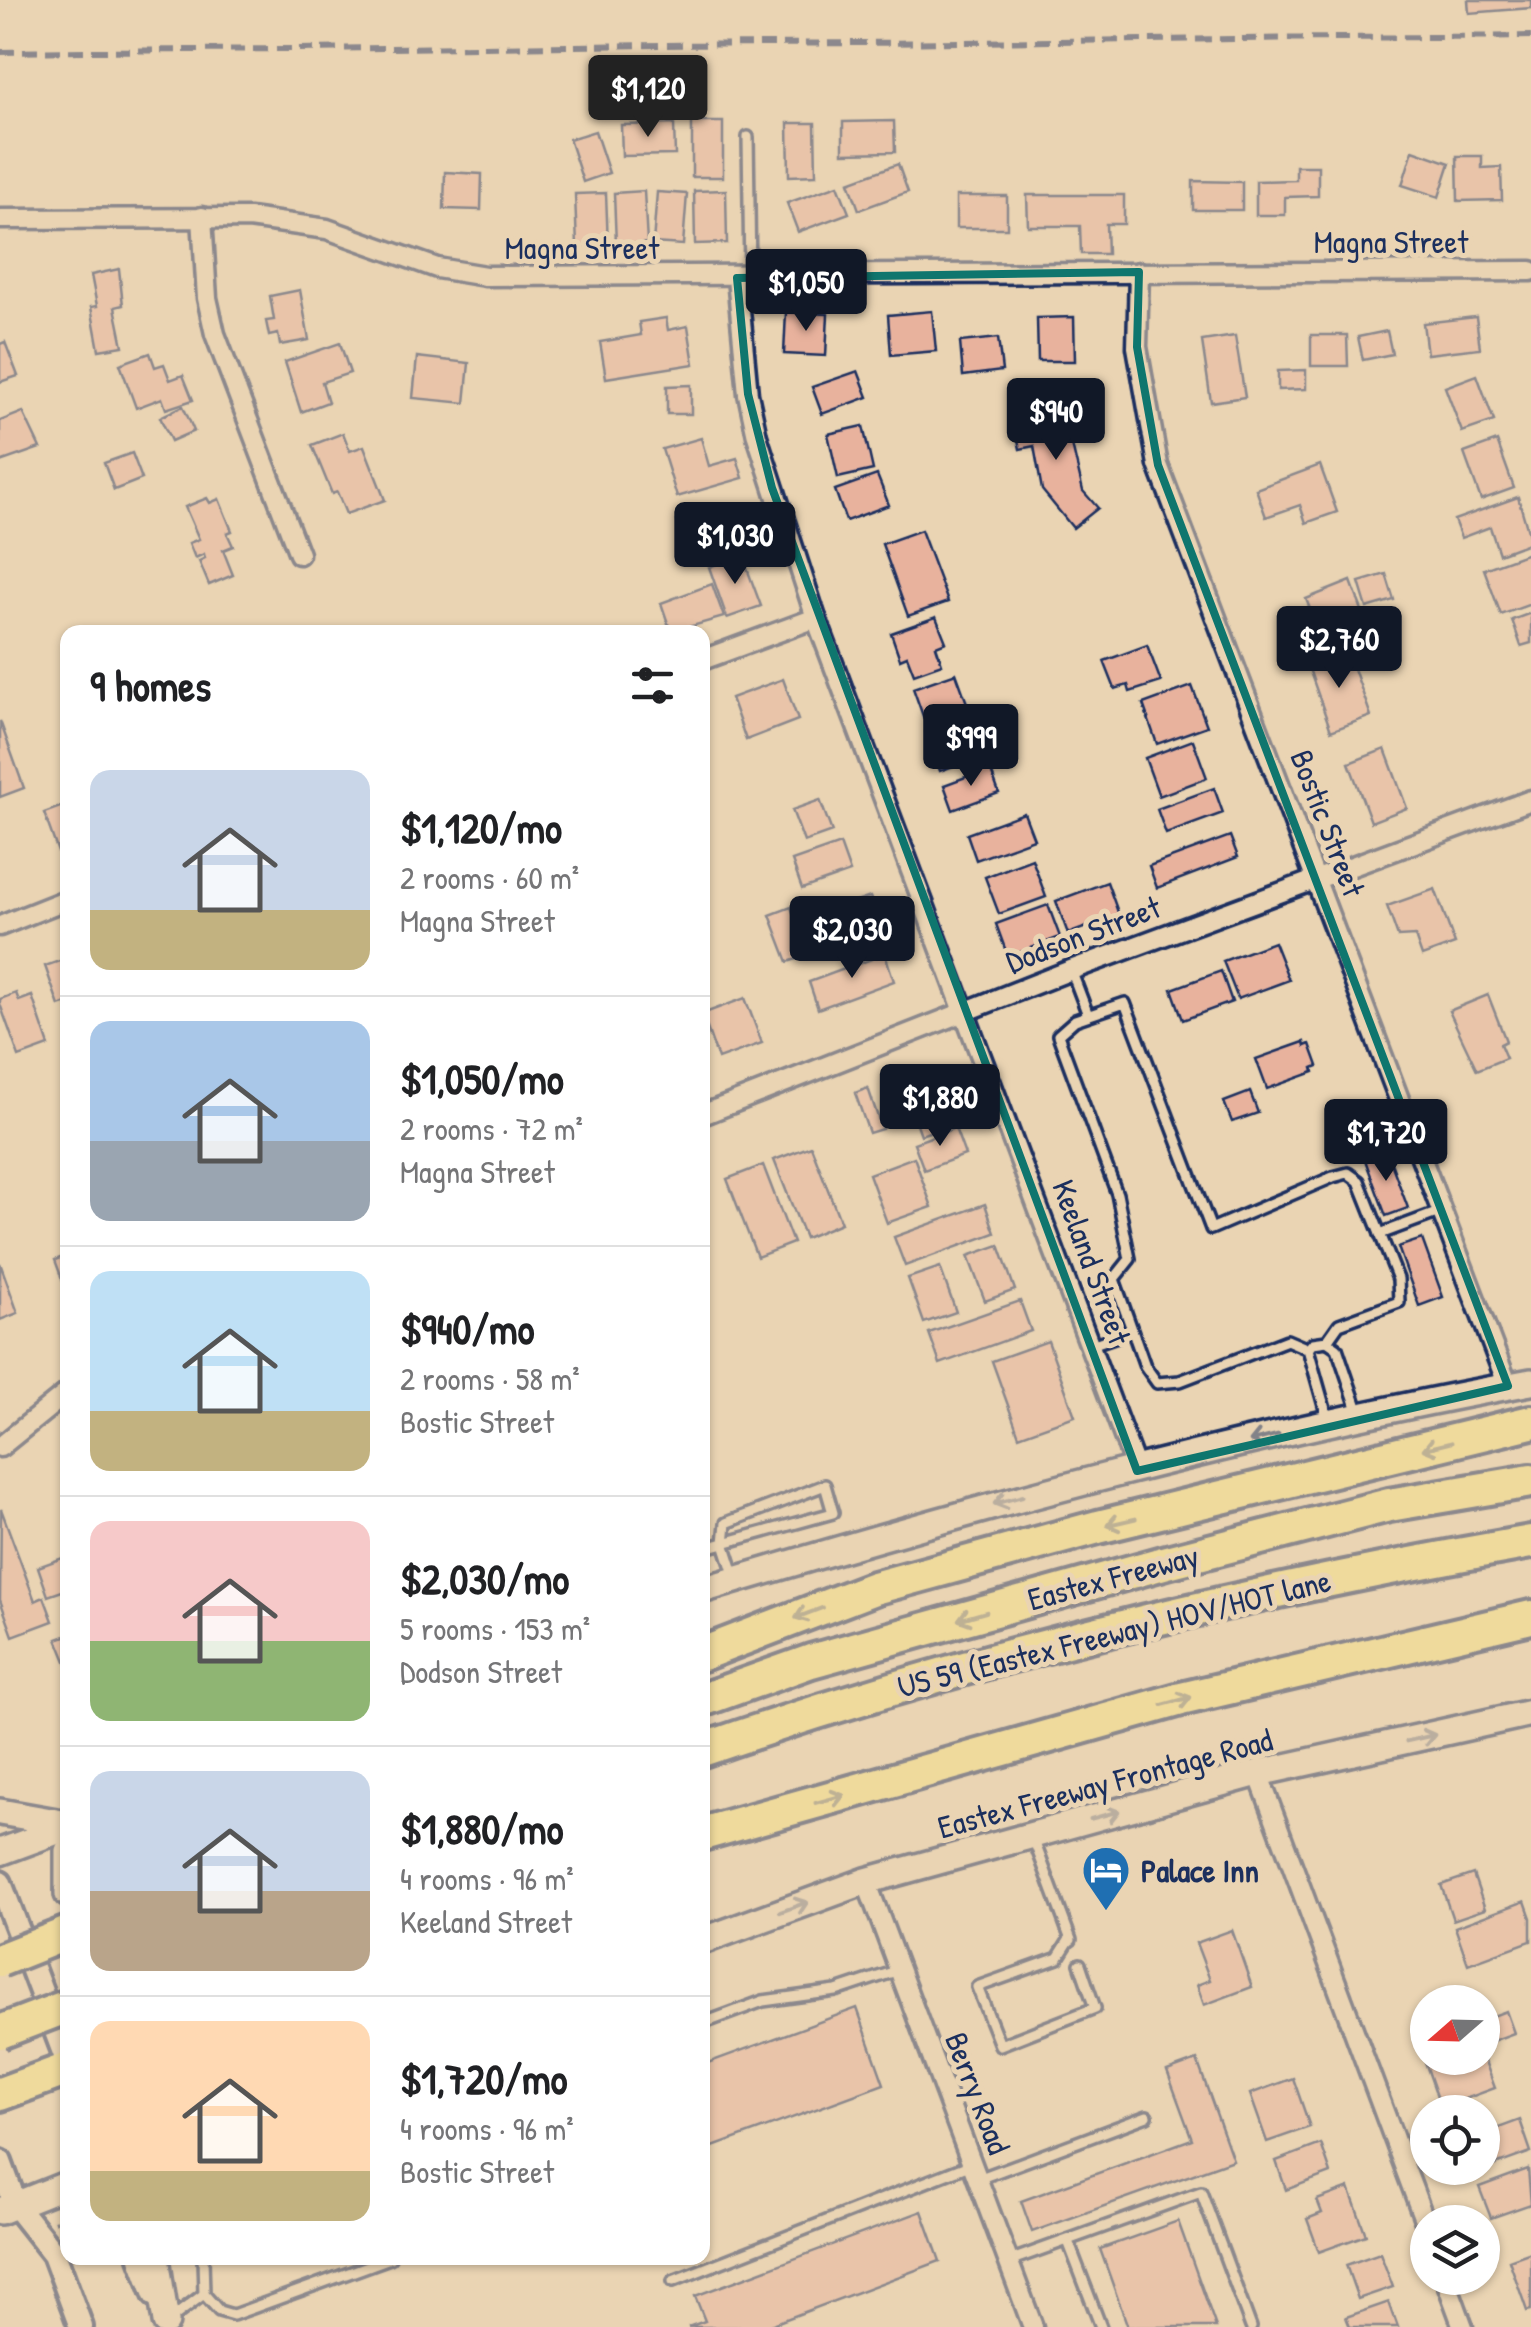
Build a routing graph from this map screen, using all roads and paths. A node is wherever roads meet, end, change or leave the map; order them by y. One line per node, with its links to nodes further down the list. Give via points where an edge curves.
1 (748, 137): 6 (lane)
2 (202, 217): 3 (street, Magna Street); 6 (street, Magna Street, via 327,230 437,268 485,276); 7 (street, via 215,334)
3 (0, 220)
4 (1531, 271): 5 (street, Magna Street)
5 (1140, 272): 6 (street, Magna Street); 11 (street, Bostic Street, via 1137,347 1158,465)
6 (744, 278): 8 (street, Keeland Street, via 754,422)
7 (299, 554)
8 (816, 618): 9 (street); 15 (street, Keeland Street)
9 (710, 657)
10 (1531, 800): 11 (street, Dodson Street)
11 (1318, 879): 14 (street, Dodson Street); 18 (street, Bostic Street)
12 (60, 902): 13 (street)
13 (0, 926)
14 (1071, 970): 15 (street, Dodson Street); 16 (lane)
15 (967, 1010): 17 (street, Dodson Street); 22 (street, Keeland Street)
16 (1088, 1015): 19 (lane, via 1125,1003 1211,1229 1348,1173 1359,1180); 20 (lane, via 1058,1035 1118,1194 1130,1259 1114,1279)
17 (710, 1111)
18 (1442, 1210): 19 (lane); 24 (street, Bostic Street)
19 (1380, 1234): 21 (lane, via 1400,1302 1339,1324)
20 (1132, 1331): 22 (lane); 23 (lane, via 1157,1383 1180,1381 1287,1340)
21 (1327, 1341): 23 (lane); 26 (lane, via 1337,1348)
22 (1091, 1345): 30 (street, Keeland Street)
23 (1308, 1349): 27 (lane)
24 (1520, 1384): 26 (main road)
25 (60, 1398): 29 (street)
26 (1360, 1416): 27 (main road)
27 (1329, 1422): 30 (main road, one-way to 30)
28 (1531, 1422): 38 (highway, one-way to 38, via 893,1582)
29 (0, 1447)
30 (1137, 1471): 35 (main road, one-way to 35, via 1010,1498)
31 (1531, 1481): 39 (highway, Eastex Freeway, one-way to 39, via 1389,1505 1167,1562 811,1661)
32 (1531, 1542): 41 (highway, US 59 (Eastex Freeway) HOV/HOT lane, via 1330,1576 1112,1626)
33 (724, 1543): 33 (lane, via 726,1523 825,1484 832,1513); 34 (lane); 35 (lane)
34 (710, 1547)
35 (735, 1580): 36 (main road)
36 (710, 1588)
37 (1531, 1617): 46 (highway, one-way to 37, via 1181,1699)
38 (710, 1651)
39 (710, 1697)
40 (1531, 1713): 42 (main road, Eastex Freeway Frontage Road, one-way to 40)
41 (710, 1747)
42 (1258, 1772): 47 (main road, Eastex Freeway Frontage Road, one-way to 42); 66 (street)
43 (0, 1812): 44 (main road)
44 (60, 1824)
45 (60, 1829): 48 (main road)
46 (710, 1832)
47 (1032, 1835): 49 (main road, Eastex Freeway Frontage Road); 54 (lane, via 1071,1942 1058,1958 978,1987 1000,2045 1096,2008)
48 (0, 1852)
49 (866, 1881): 52 (main road, Eastex Freeway Frontage Road, one-way to 49); 55 (street, Berry Road)
50 (0, 1883): 59 (street)
51 (60, 1937): 53 (highway, bridge)
52 (710, 1938)
53 (0, 1960)
54 (1080, 1964)
55 (900, 1970): 57 (lane, via 836,1991 763,2000); 64 (street, Berry Road)
56 (60, 2009): 58 (highway, bridge)
57 (710, 2021)
58 (0, 2032)
59 (60, 2044)
60 (60, 2069): 61 (highway)
61 (0, 2094)
62 (1147, 2116): 64 (lane)
63 (0, 2162): 67 (street)
64 (975, 2171): 71 (street, Berry Road); 76 (lane)
65 (60, 2187): 67 (main road)
66 (1419, 2205)
67 (8, 2208): 80 (street, via 54,2254)
68 (60, 2219): 69 (path)
69 (54, 2222)
70 (1068, 2241): 71 (lane); 82 (lane); 83 (lane, via 1201,2192)
71 (1009, 2262): 81 (street, Berry Road)
72 (144, 2265): 79 (street)
73 (157, 2265): 79 (main road)
74 (203, 2265): 77 (lane)
75 (370, 2265): 77 (lane, via 233,2314 219,2311)
76 (673, 2280)
77 (204, 2294): 79 (lane)
78 (1452, 2295): 84 (street)
79 (166, 2325)
80 (81, 2327)
81 (1034, 2327)
82 (1101, 2327)
83 (1251, 2327)
84 (1464, 2327)

